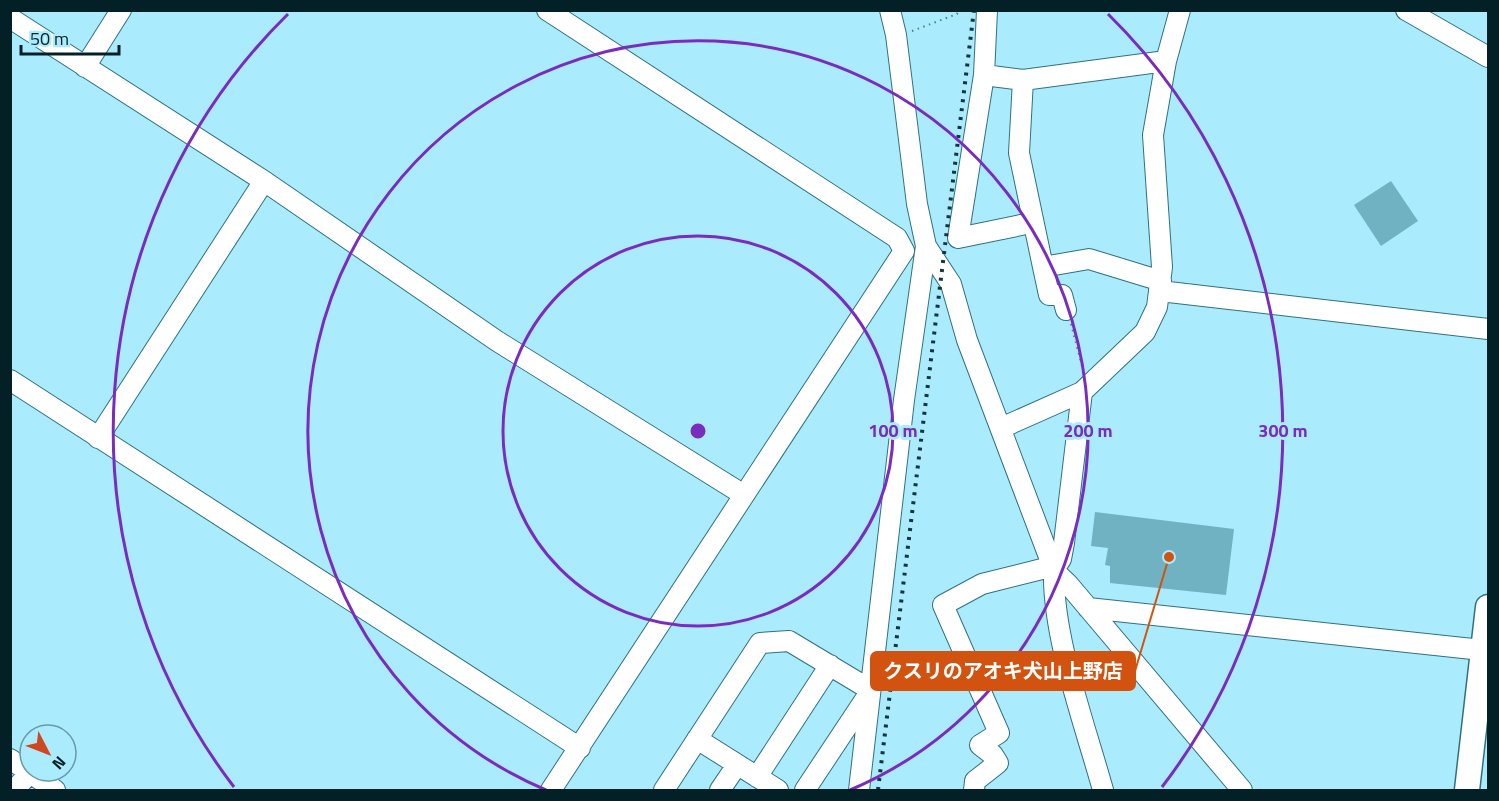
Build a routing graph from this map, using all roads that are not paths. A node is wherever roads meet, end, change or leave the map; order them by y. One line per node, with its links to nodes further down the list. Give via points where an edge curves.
1 (121, 10): 11 (street)
2 (546, 10): 25 (street, via 897,238 904,251)
3 (890, 10): 16 (street)
4 (987, 10): 12 (street)
5 (1180, 10): 10 (street)
6 (1406, 10): 8 (street)
7 (10, 18): 11 (street)
8 (1442, 20): 9 (street)
9 (1488, 57)
10 (1166, 61): 13 (street); 18 (street, via 1153,135)
11 (85, 67): 14 (street)
12 (984, 75): 13 (street); 15 (street, via 958,238)
13 (1023, 80): 15 (street, via 1018,153)
14 (264, 181): 24 (street); 25 (street, via 497,341)
15 (1031, 223): 17 (street)
16 (926, 246): 23 (street, via 951,284 967,340); 32 (street)
17 (1043, 267): 18 (street, via 1089,259); 19 (street, via 1049,295 1062,296)
18 (1161, 286): 20 (street); 22 (street, via 1157,307 1145,332)
19 (1066, 310)
20 (1488, 329)
21 (10, 380): 24 (street)
22 (1085, 390): 23 (street); 26 (street, via 1064,543)
23 (1001, 428): 26 (street)
24 (98, 438): 34 (street)
25 (744, 495): 34 (street)
26 (1054, 570): 28 (street); 43 (street, via 1050,567 982,585 944,605 999,733 980,745 998,763 975,781); 44 (street, via 1059,630)
27 (1488, 607): 29 (main road)
28 (1088, 608): 30 (street); 45 (street)
29 (1488, 612): 30 (main road)
30 (1482, 650): 46 (main road)
31 (830, 665): 32 (street); 33 (street, via 789,641 760,643); 36 (street)
32 (869, 691): 41 (street); 42 (street)
33 (697, 739): 35 (street); 37 (street)
34 (580, 748): 38 (street)
35 (737, 765): 36 (street); 39 (street)
36 (757, 777): 40 (street)
37 (671, 788)
38 (551, 790)
39 (720, 790)
40 (778, 790)
41 (805, 790)
42 (860, 790)
43 (974, 790)
44 (1103, 790)
45 (1242, 790)
46 (1467, 790)

